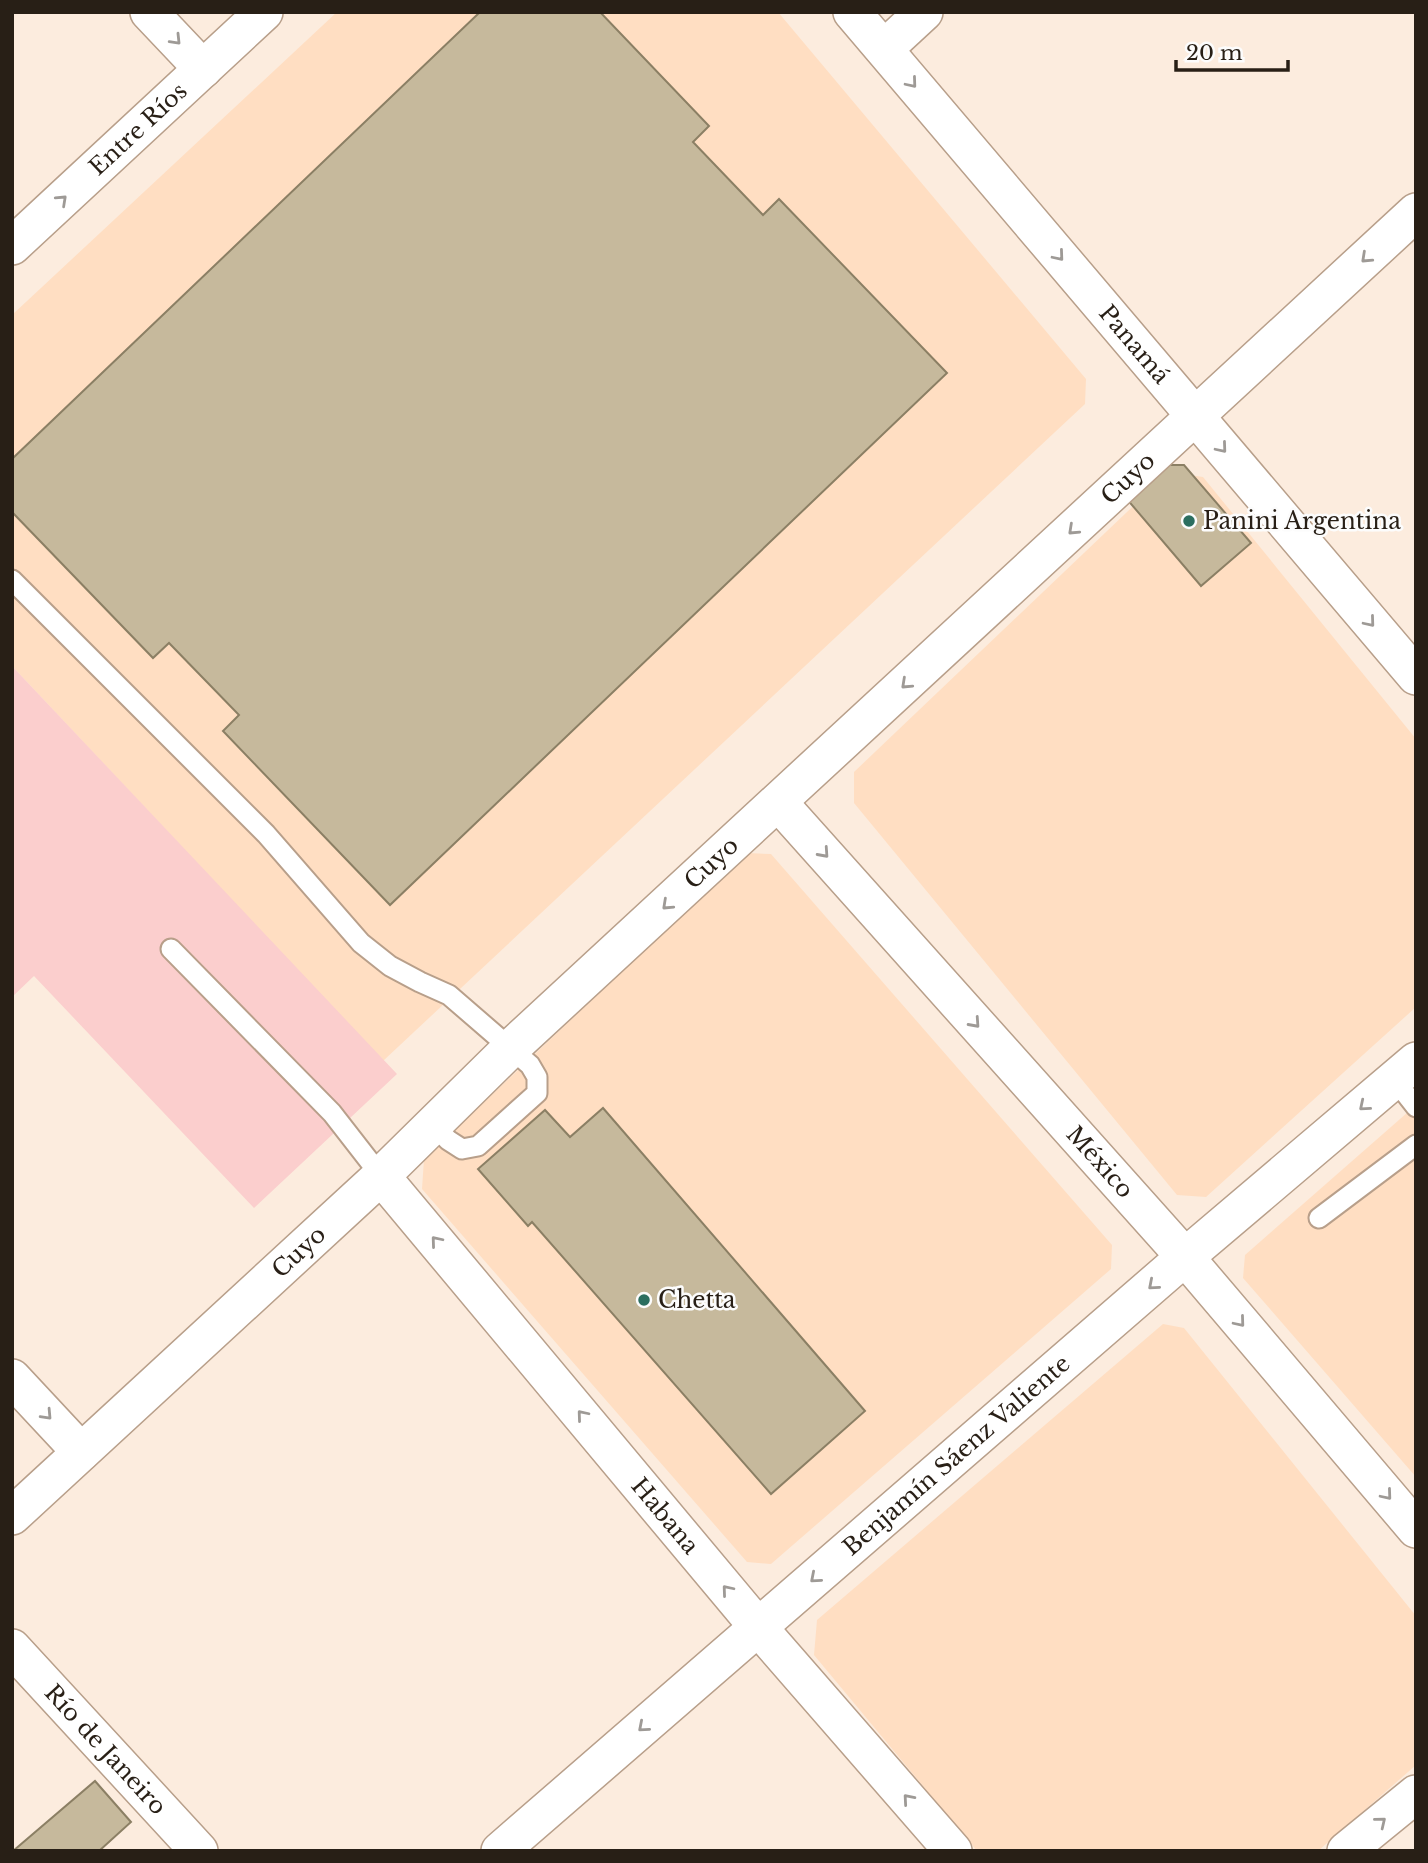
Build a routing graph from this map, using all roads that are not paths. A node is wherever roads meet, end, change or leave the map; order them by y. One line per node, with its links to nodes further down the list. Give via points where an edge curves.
1 (149, 12): 6 (street, one-way to 6)
2 (264, 12): 6 (street, Entre Ríos)
3 (852, 12): 5 (street, Panamá)
4 (924, 12): 5 (street)
5 (884, 50): 9 (street, Panamá, one-way to 9)
6 (203, 69): 8 (street, Entre Ríos, one-way to 6)
7 (1416, 212): 9 (street, Cuyo, one-way to 9)
8 (12, 246)
9 (1195, 417): 11 (street, Panamá, one-way to 11); 12 (street, Cuyo, one-way to 12)
10 (12, 580): 14 (lane, via 266,834 361,943 390,966 449,995)
11 (1416, 676)
12 (778, 802): 14 (street, Cuyo, one-way to 14); 20 (street, México, one-way to 20)
13 (171, 949): 18 (lane, via 332,1113)
14 (511, 1048): 16 (street, Cuyo); 16 (lane, via 537,1077 537,1093 478,1146 462,1149)
15 (1409, 1083): 20 (street, Benjamín Sáenz Valiente, one-way to 20)
16 (433, 1124): 18 (street, Cuyo)
17 (1416, 1145): 19 (lane)
18 (382, 1175): 22 (street, Cuyo); 25 (street, Habana, one-way to 18)
19 (1319, 1218)
20 (1185, 1257): 24 (street, México, one-way to 24); 25 (street, Benjamín Sáenz Valiente, one-way to 25)
21 (12, 1378): 22 (street, one-way to 22)
22 (81, 1452): 23 (street, Cuyo)
23 (12, 1516)
24 (1416, 1529)
25 (758, 1627): 29 (street, Benjamín Sáenz Valiente, one-way to 29); 30 (street, Habana, one-way to 25)
26 (12, 1648): 28 (street, Río de Janeiro)
27 (1416, 1794): 31 (street, one-way to 27)
28 (199, 1851)
29 (500, 1851)
30 (953, 1851)
31 (1346, 1851)

